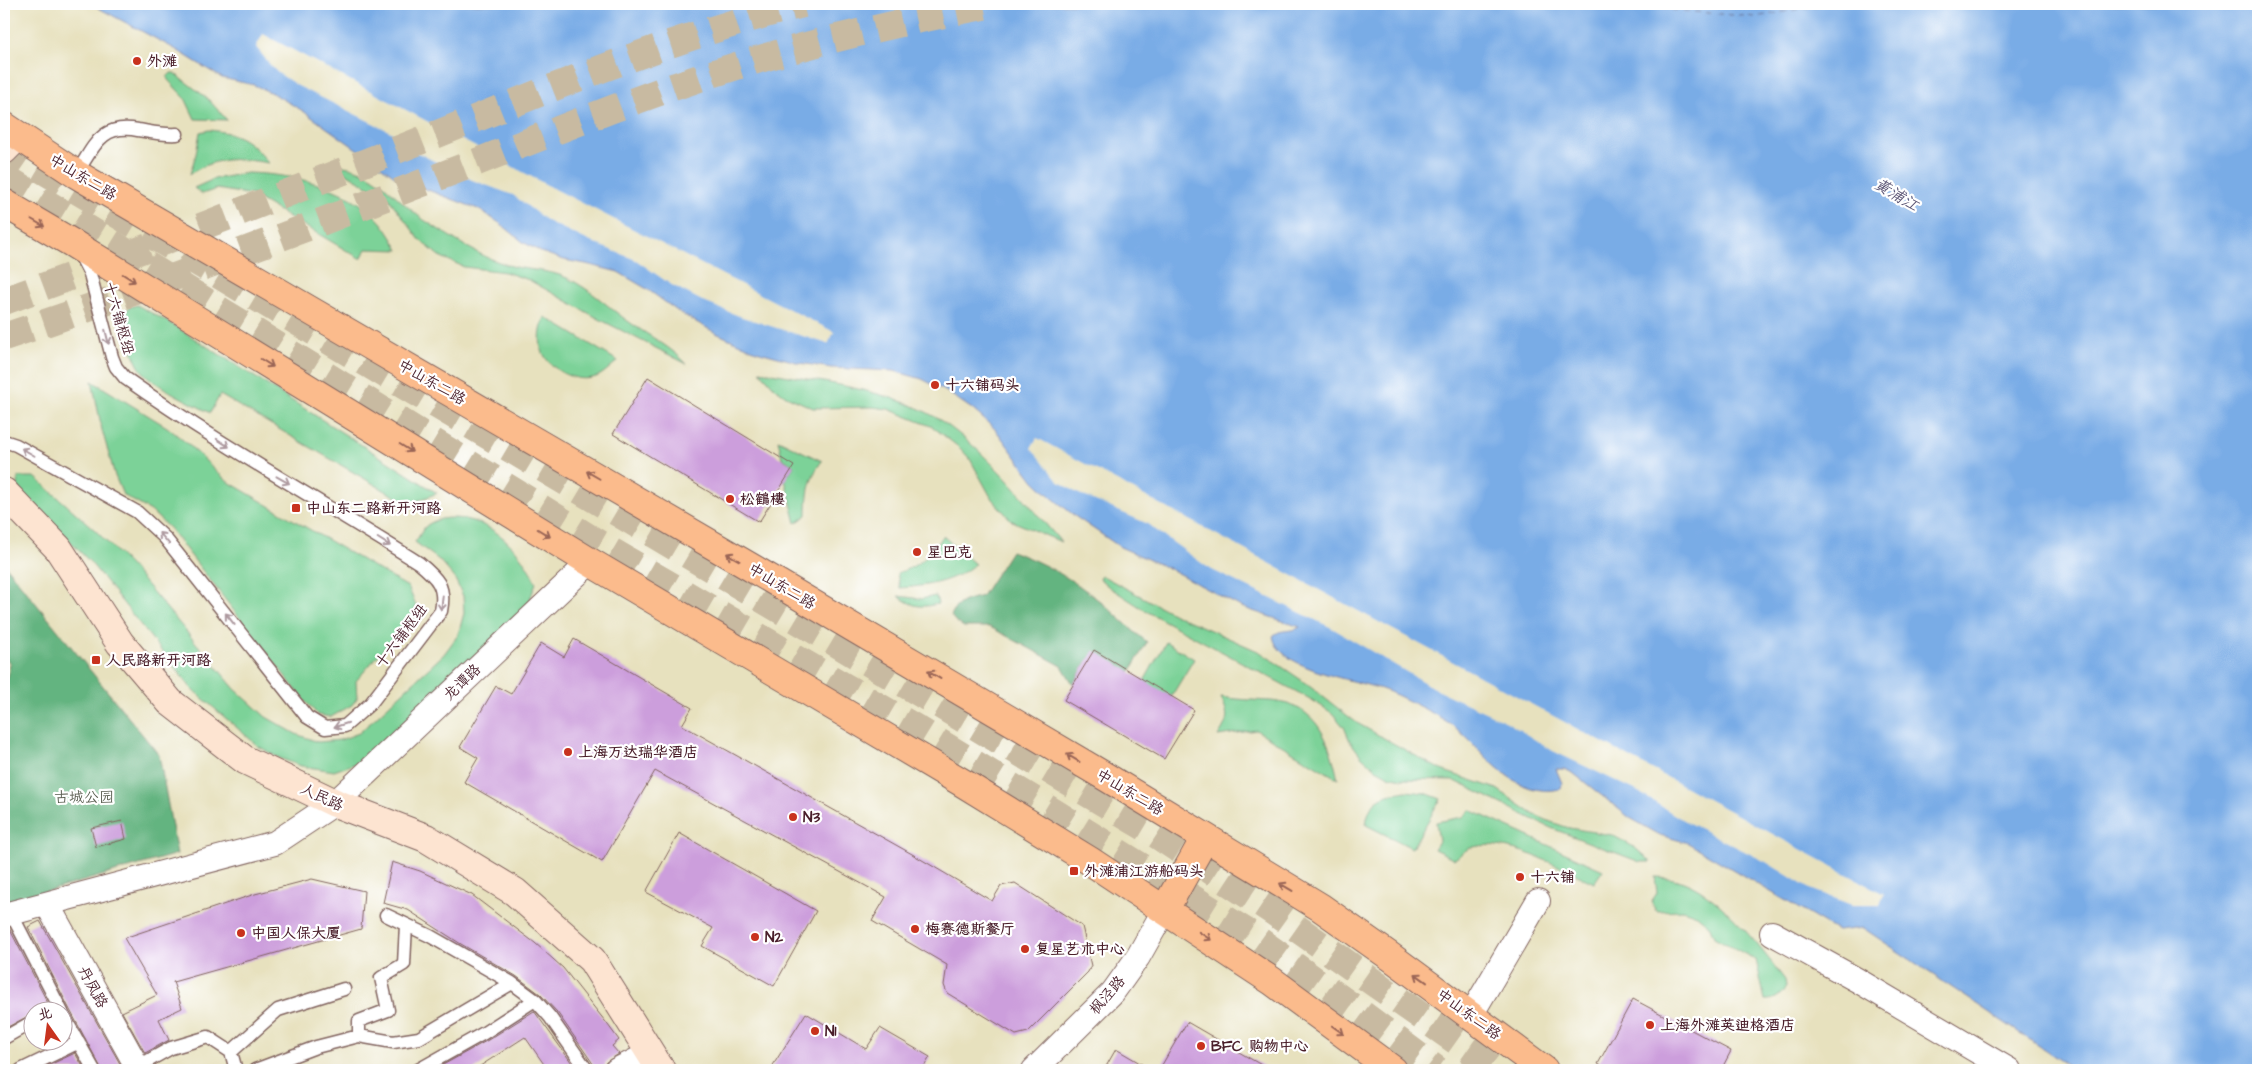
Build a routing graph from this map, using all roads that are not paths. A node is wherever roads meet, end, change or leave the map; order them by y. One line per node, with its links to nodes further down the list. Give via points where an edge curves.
1 (177, 134): 3 (lane, via 156,134 130,128 106,132)
2 (9, 137): 3 (main road, 中山东二路)
3 (76, 174): 10 (main road, 中山东二路, one-way to 3, via 752,568)
4 (4, 203): 5 (main road, one-way to 5)
5 (72, 243): 6 (lane, 十六铺枢纽, one-way to 6, via 90,274 112,357 125,378 259,466 419,564 441,587 444,599 441,611 371,703 345,726 325,728 308,717 165,538 142,517); 8 (main road, one-way to 8)
6 (4, 441)
7 (4, 492): 9 (street, 人民路, via 68,561 120,643 170,702 246,760)
8 (590, 562): 9 (street, 龙谭路); 13 (main road, via 963,783)
9 (335, 804): 12 (street, 龙谭路, via 275,843); 29 (street, 人民路, via 426,838 514,892 592,960)
10 (1205, 838): 13 (main road); 22 (main road, 中山东二路, one-way to 10, via 1320,907)
11 (1538, 901): 22 (street)
12 (47, 904): 14 (street, 龙谭路); 30 (street, 丹凤路)
13 (1164, 909): 38 (street, 枫泾路, via 1138,957 1113,992); 39 (main road, one-way to 39, via 1272,980)
14 (8, 914): 21 (lane)
15 (386, 915): 16 (lane)
16 (406, 925): 18 (lane); 25 (lane, via 404,964 381,978 388,1010 359,1021)
17 (1772, 934): 41 (street)
18 (512, 983): 20 (lane); 25 (lane, via 419,1038 392,1042)
19 (344, 989): 28 (lane, via 278,1010)
20 (535, 1000): 35 (lane); 36 (lane)
21 (54, 1002)
22 (1471, 1015): 40 (main road, 中山东二路)
23 (22, 1028): 26 (lane)
24 (72, 1031): 27 (lane)
25 (359, 1036): 34 (lane, via 316,1047)
26 (4, 1038)
27 (79, 1042): 31 (lane); 32 (lane)
28 (231, 1052): 30 (lane, via 208,1037 171,1048); 33 (lane)
29 (656, 1062): 37 (street)
30 (138, 1068)
31 (21, 1070)
32 (94, 1070)
33 (236, 1070)
34 (255, 1070)
35 (418, 1070)
36 (587, 1070)
37 (618, 1070)
38 (1034, 1070)
39 (1393, 1070)
40 (1544, 1070)
41 (2009, 1070)

